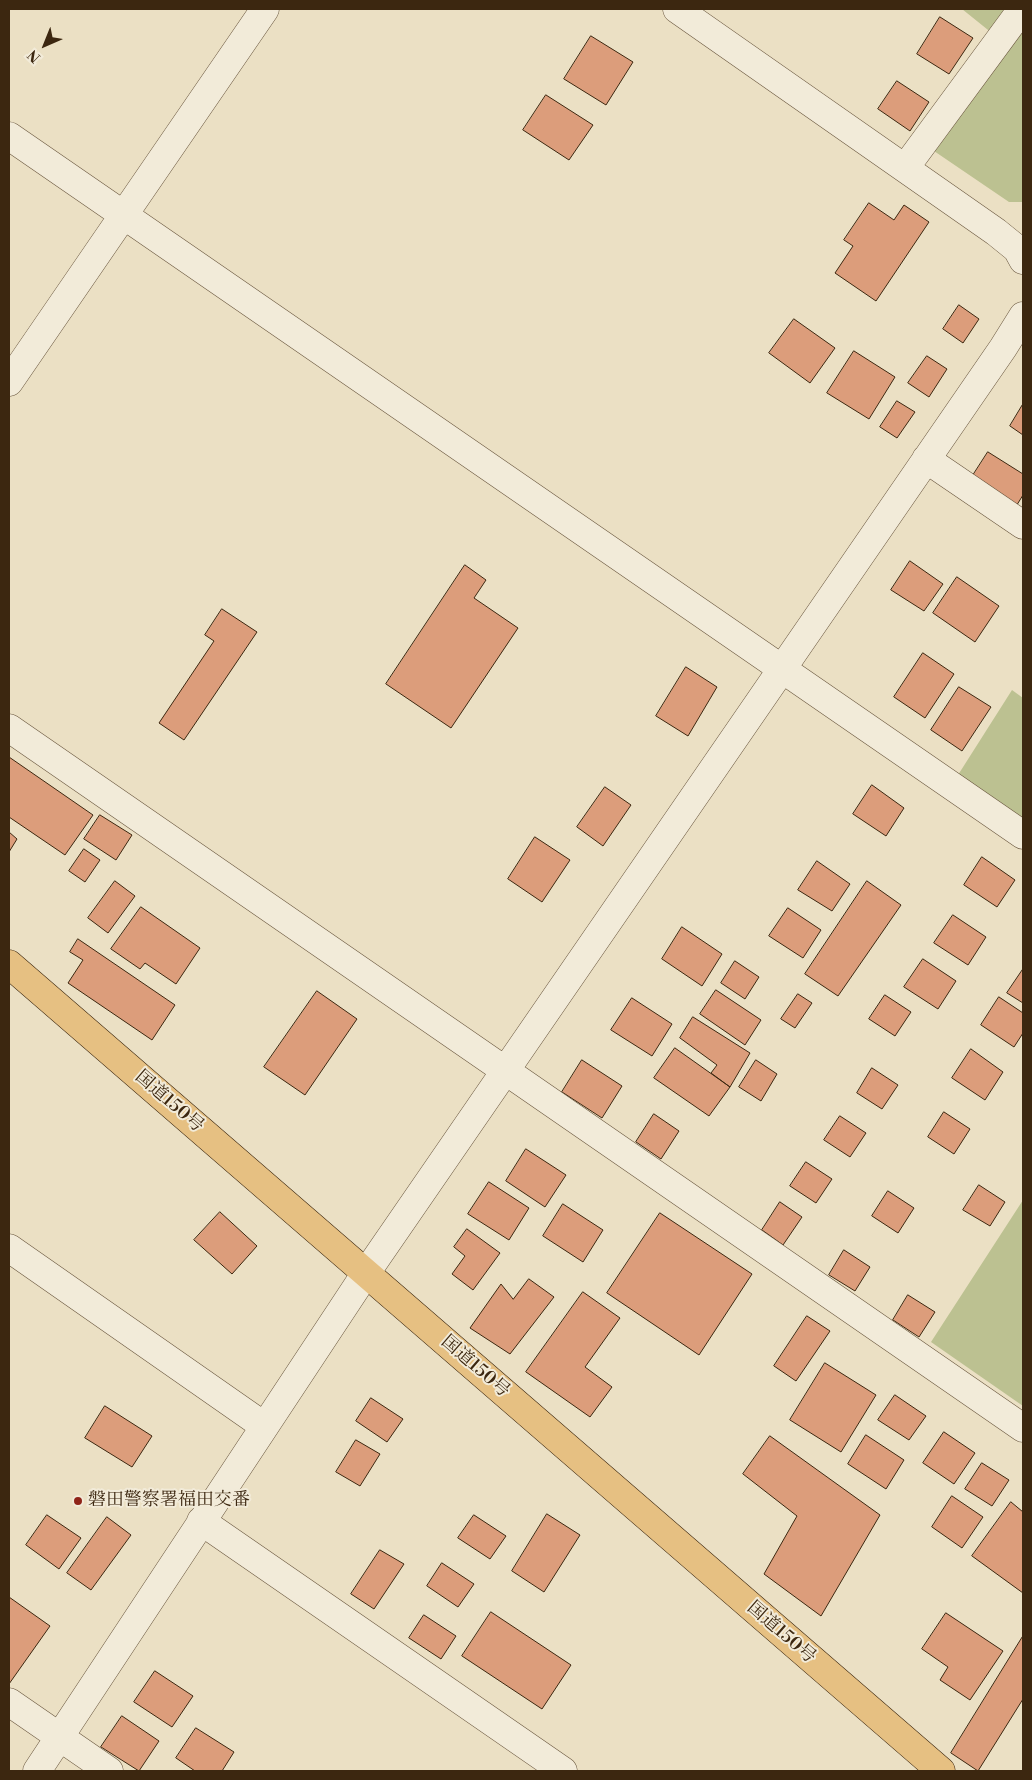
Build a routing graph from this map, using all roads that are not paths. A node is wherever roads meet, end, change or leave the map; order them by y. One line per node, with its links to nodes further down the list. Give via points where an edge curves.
1 (265, 9): 6 (street)
2 (677, 9): 5 (street)
3 (1022, 9): 5 (street)
4 (9, 136): 6 (street)
5 (905, 168): 7 (street, via 996,232 1017,249)
6 (123, 214): 9 (street); 12 (street)
7 (1023, 260)
8 (1023, 316): 10 (street)
9 (9, 382)
10 (926, 459): 11 (street); 12 (street)
11 (1023, 525)
12 (782, 669): 14 (street); 16 (street)
13 (9, 728): 16 (street)
14 (1023, 835)
15 (9, 964): 18 (highway, 国道150号)
16 (506, 1070): 18 (street); 20 (street)
17 (9, 1248): 19 (street)
18 (366, 1273): 19 (street); 27 (highway, 国道150号)
19 (264, 1426): 21 (street)
20 (1023, 1428)
21 (201, 1521): 23 (street); 26 (street)
22 (9, 1702): 23 (street)
23 (60, 1737): 24 (street); 25 (street)
24 (37, 1771)
25 (109, 1771)
26 (563, 1771)
27 (941, 1771)

